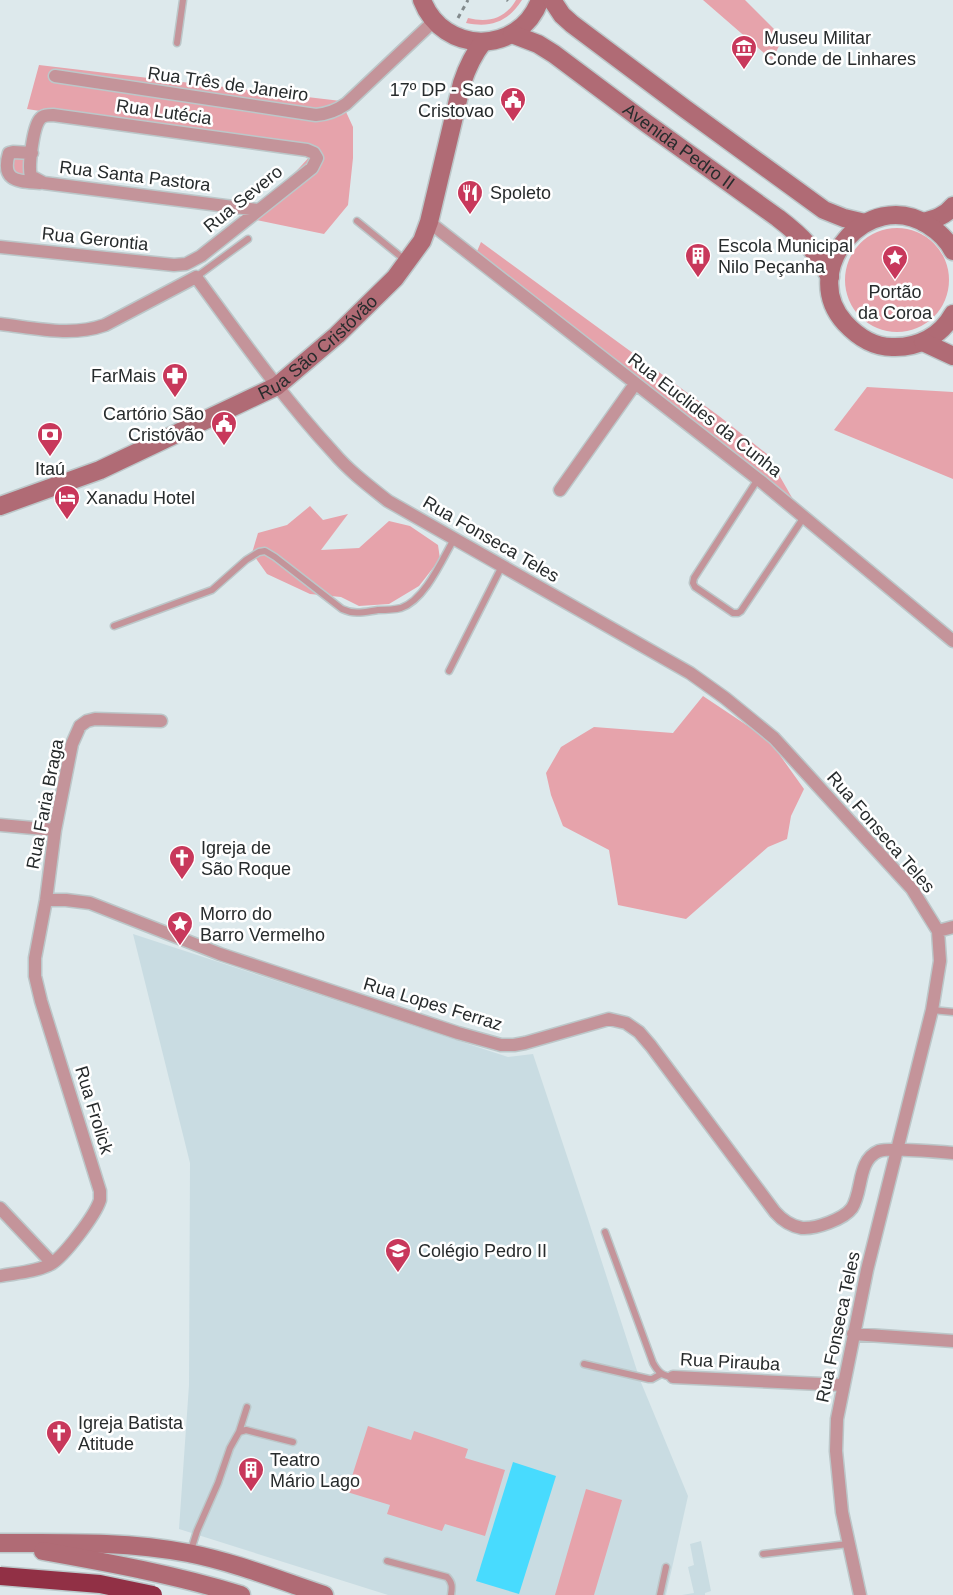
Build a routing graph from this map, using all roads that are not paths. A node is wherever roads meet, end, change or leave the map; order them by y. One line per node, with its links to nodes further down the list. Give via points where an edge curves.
1 (183, 0): 8 (lane)
2 (422, 0): 5 (street)
3 (540, 0): 6 (street, via 529,19)
4 (552, 0): 18 (street, Avenida Pedro II, via 572,24 824,210)
5 (434, 21): 7 (street, via 458,37); 9 (street, Rua Três de Janeiro, via 346,104 325,114)
6 (512, 34): 7 (street); 25 (street, Avenida Pedro II, via 554,54 778,218 811,246)
7 (483, 42): 16 (street, Rua São Cristóvão, via 469,62 462,83)
8 (177, 43)
9 (55, 76)
10 (32, 153): 11 (street, Rua Lutécia, via 39,120 53,115 307,150); 12 (street, Rua Santa Pastora, via 32,176); 12 (street, via 9,153 4,172 13,180)
11 (317, 158): 13 (street, Rua Severo, via 312,168)
12 (44, 183): 13 (street, Rua Santa Pastora)
13 (258, 210): 23 (street, Rua Severo)
14 (952, 215): 17 (street)
15 (357, 221): 22 (lane)
16 (429, 222): 22 (street, Rua São Cristóvão, via 422,242); 30 (street, Rua Euclides da Cunha)
17 (923, 222): 18 (street, Avenida Pedro II, via 886,216); 21 (street, Avenida Pedro II, via 944,237)
18 (865, 223): 25 (street, Avenida Pedro II, via 842,243 833,259)
19 (248, 239): 24 (lane)
20 (0, 247): 23 (street, Rua Gerontia)
21 (953, 251)
22 (408, 262): 31 (street, Rua São Cristóvão, via 337,335)
23 (186, 264)
24 (196, 277): 27 (street, via 92,330 74,332); 31 (street)
25 (830, 277): 28 (street, Avenida Pedro II, via 836,310 858,336 890,347)
26 (952, 320): 28 (street, Avenida Pedro II)
27 (0, 324)
28 (923, 342): 29 (street)
29 (953, 356)
30 (635, 384): 32 (street, Rua Euclides da Cunha); 33 (street)
31 (277, 386): 34 (street, Rua São Cristóvão, via 100,470); 36 (street, Rua Fonseca Teles, via 363,482)
32 (758, 479): 35 (street, Rua Euclides da Cunha); 35 (lane, via 694,578 695,587 738,613)
33 (560, 490)
34 (0, 506)
35 (804, 517): 39 (street, Rua Euclides da Cunha)
36 (454, 539): 37 (street, Rua Fonseca Teles); 38 (lane, via 433,577 414,600 402,607 351,613 265,551 246,560 212,590)
37 (502, 566): 40 (lane); 46 (street, Rua Fonseca Teles, via 690,673 774,738 912,889)
38 (114, 626)
39 (953, 641)
40 (449, 671)
41 (161, 721): 43 (street, Rua Faria Braga, via 95,719 80,726 72,744)
42 (0, 825): 43 (street)
43 (55, 830): 44 (street, Rua Faria Braga)
44 (46, 900): 49 (street, Rua Lopes Ferraz, via 90,903 220,954 501,1045 514,1046 609,1019 626,1023 651,1046 775,1212 783,1221 803,1228 836,1221 851,1210 869,1159 879,1151); 53 (street, Rua Frolick, via 35,976 100,1191 94,1212 70,1246)
45 (953, 927): 46 (street)
46 (938, 931): 47 (street, Rua Fonseca Teles, via 940,961)
47 (932, 1010): 48 (lane); 49 (street, Rua Fonseca Teles)
48 (953, 1012)
49 (897, 1150): 50 (street); 55 (street, Rua Fonseca Teles)
50 (953, 1153)
51 (0, 1208): 53 (street)
52 (605, 1232): 58 (lane, Rua Pirauba, via 653,1363)
53 (52, 1263): 54 (street, Rua Frolick)
54 (0, 1276)
55 (853, 1334): 56 (street); 59 (street, Rua Fonseca Teles)
56 (953, 1341)
57 (584, 1364): 58 (lane, via 649,1379)
58 (667, 1376): 59 (street, Rua Pirauba)
59 (843, 1385): 64 (street, Rua Fonseca Teles, via 836,1451)
60 (247, 1407): 61 (lane)
61 (239, 1432): 62 (lane); 65 (lane)
62 (293, 1442)
63 (0, 1543): 65 (street, via 117,1544); 71 (street, via 206,1584)
64 (849, 1544): 66 (lane); 75 (street, Rua Fonseca Teles)
65 (190, 1554): 72 (street)
66 (763, 1554)
67 (387, 1561): 73 (lane, via 447,1577 453,1587)
68 (666, 1567): 74 (lane)
69 (0, 1576): 70 (highway, bridge, via 100,1584)
70 (153, 1595)
71 (241, 1595)
72 (324, 1595)
73 (451, 1595)
74 (660, 1595)
75 (860, 1595)

